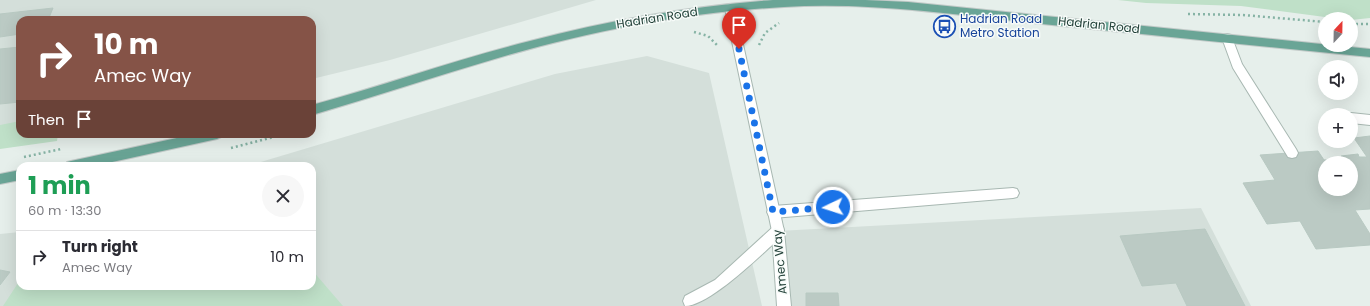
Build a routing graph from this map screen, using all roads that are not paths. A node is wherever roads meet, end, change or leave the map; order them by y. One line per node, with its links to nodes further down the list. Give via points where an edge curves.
1 (730, 8): 2 (main road, Hadrian Road, via 784,3 908,6); 4 (main road, Hadrian Road, via 626,22 561,37); 13 (street, Amec Way)
2 (1227, 38): 3 (main road, Hadrian Road); 8 (street, via 1237,65)
3 (1370, 53)
4 (316, 109)
5 (1358, 119): 6 (street)
6 (1370, 120)
7 (199, 138): 9 (main road)
8 (1292, 153)
9 (89, 162)
10 (16, 177): 11 (main road)
11 (0, 179)
12 (1013, 194): 13 (street)
13 (773, 212): 14 (street, Amec Way)
14 (778, 231): 15 (street, via 720,284); 16 (street, Amec Way)
15 (690, 302)
16 (784, 306)

